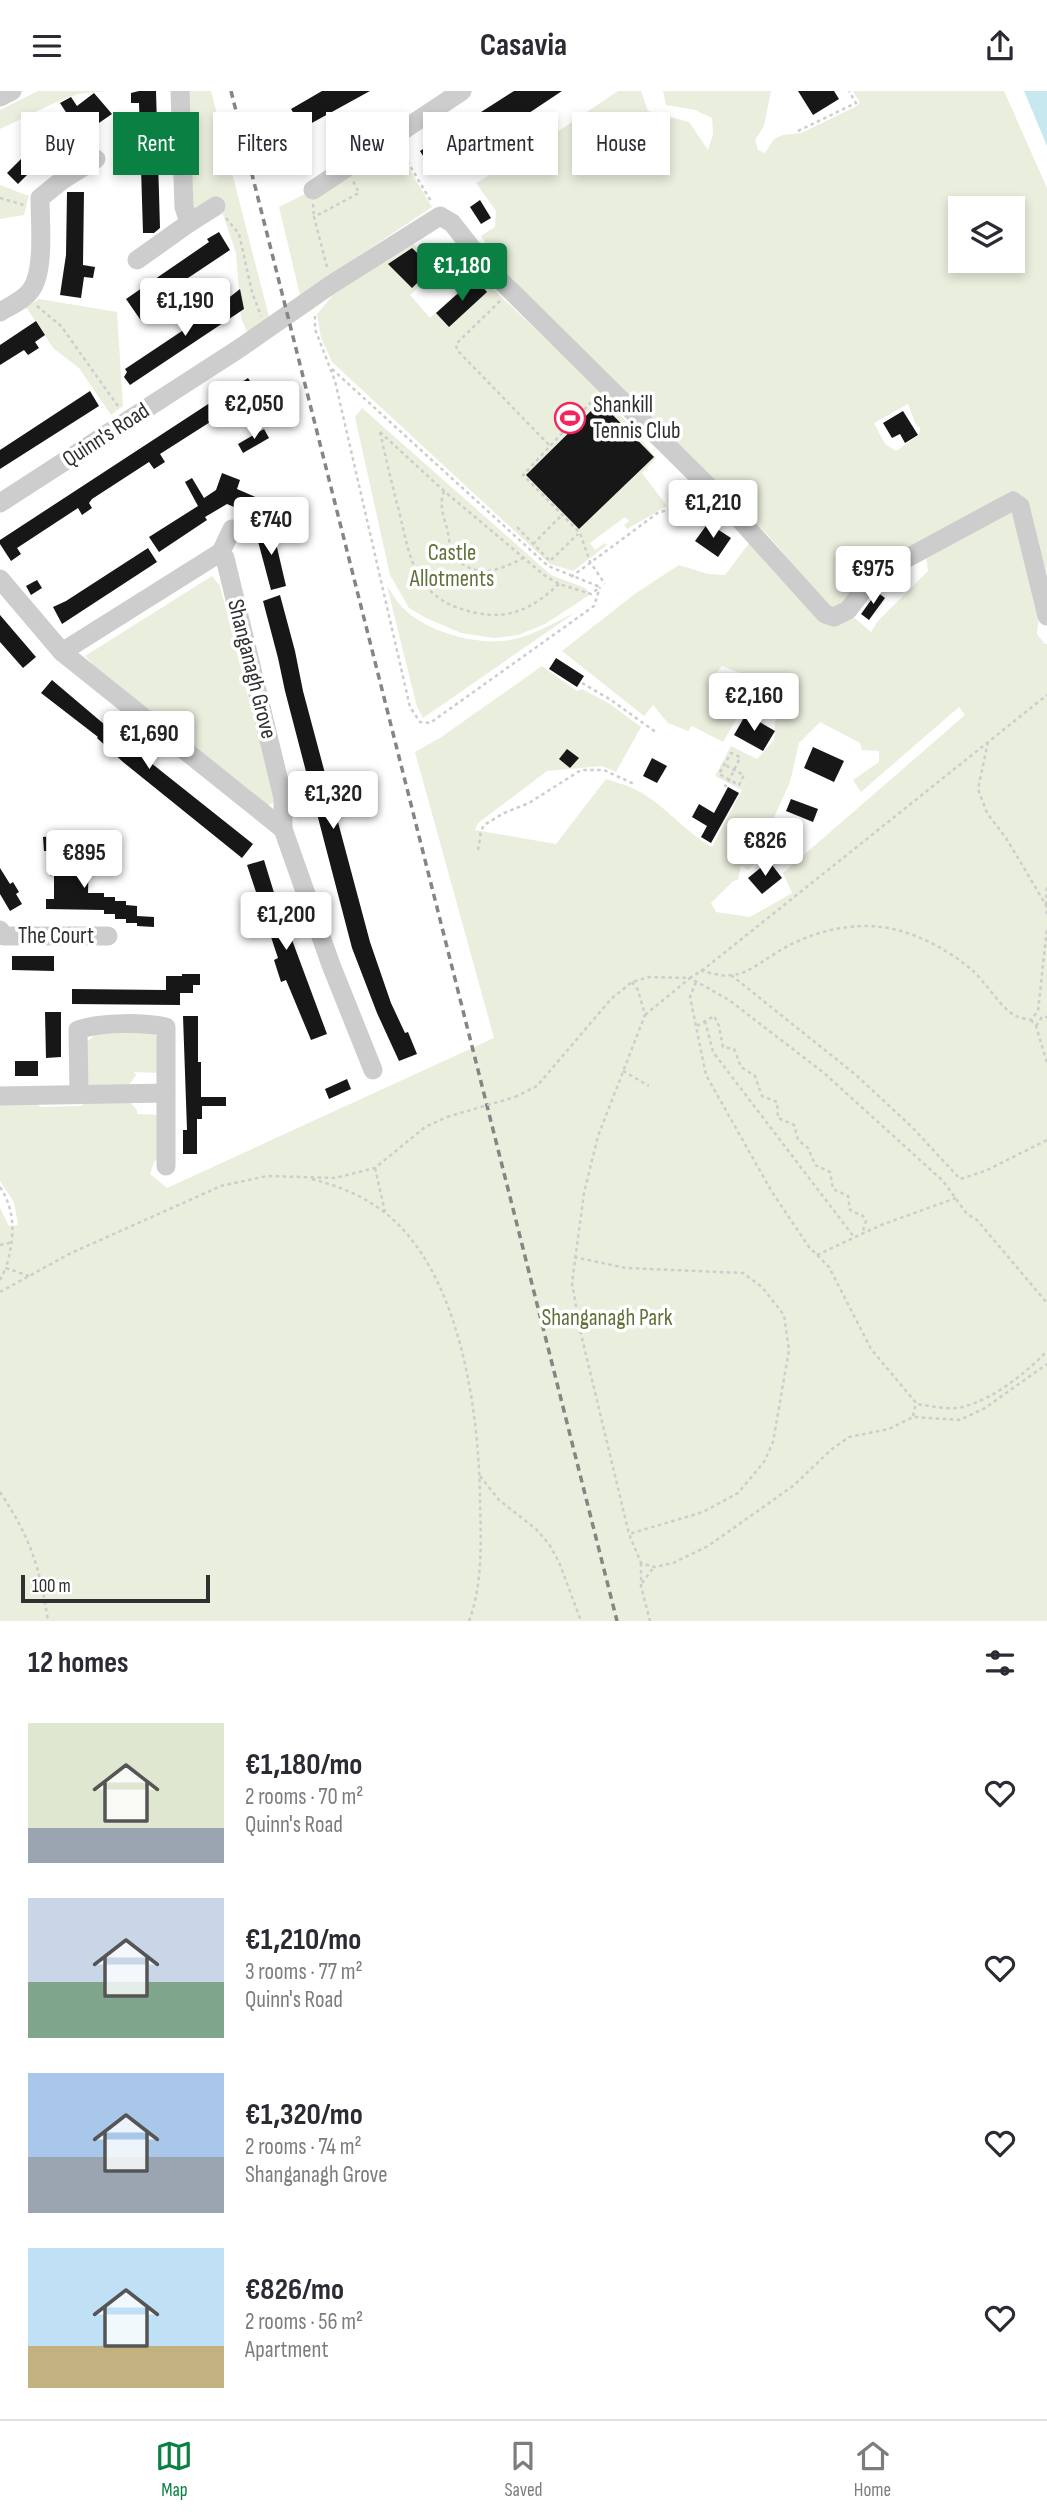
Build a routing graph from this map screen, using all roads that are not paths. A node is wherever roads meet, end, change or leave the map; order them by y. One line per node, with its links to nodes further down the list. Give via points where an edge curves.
1 (12, 91): 4 (street)
2 (180, 91): 8 (street, via 184,207)
3 (462, 91): 6 (street)
4 (0, 97)
5 (71, 175): 10 (street, via 40,198 39,266 33,288)
6 (313, 190)
7 (216, 206): 8 (street)
8 (189, 223): 9 (street)
9 (137, 260)
10 (0, 312)
11 (0, 503): 15 (street, Quinn's Road, via 440,216 452,223 485,265 724,502 825,614 834,617 848,610 874,576 1013,501 1020,506)
12 (232, 529): 13 (street)
13 (221, 552): 16 (street); 17 (street, Shanganagh Grove, via 283,799)
14 (0, 579): 16 (street)
15 (1047, 616)
16 (62, 652): 17 (street)
17 (283, 829): 20 (street, Shanganagh Grove)
18 (2, 933): 19 (street, The Court)
19 (108, 936)
20 (373, 1070)
21 (79, 1093): 22 (street); 22 (street, via 78,1030 150,1024 166,1027); 23 (street)
22 (166, 1093): 24 (street)
23 (0, 1095)
24 (166, 1166)

